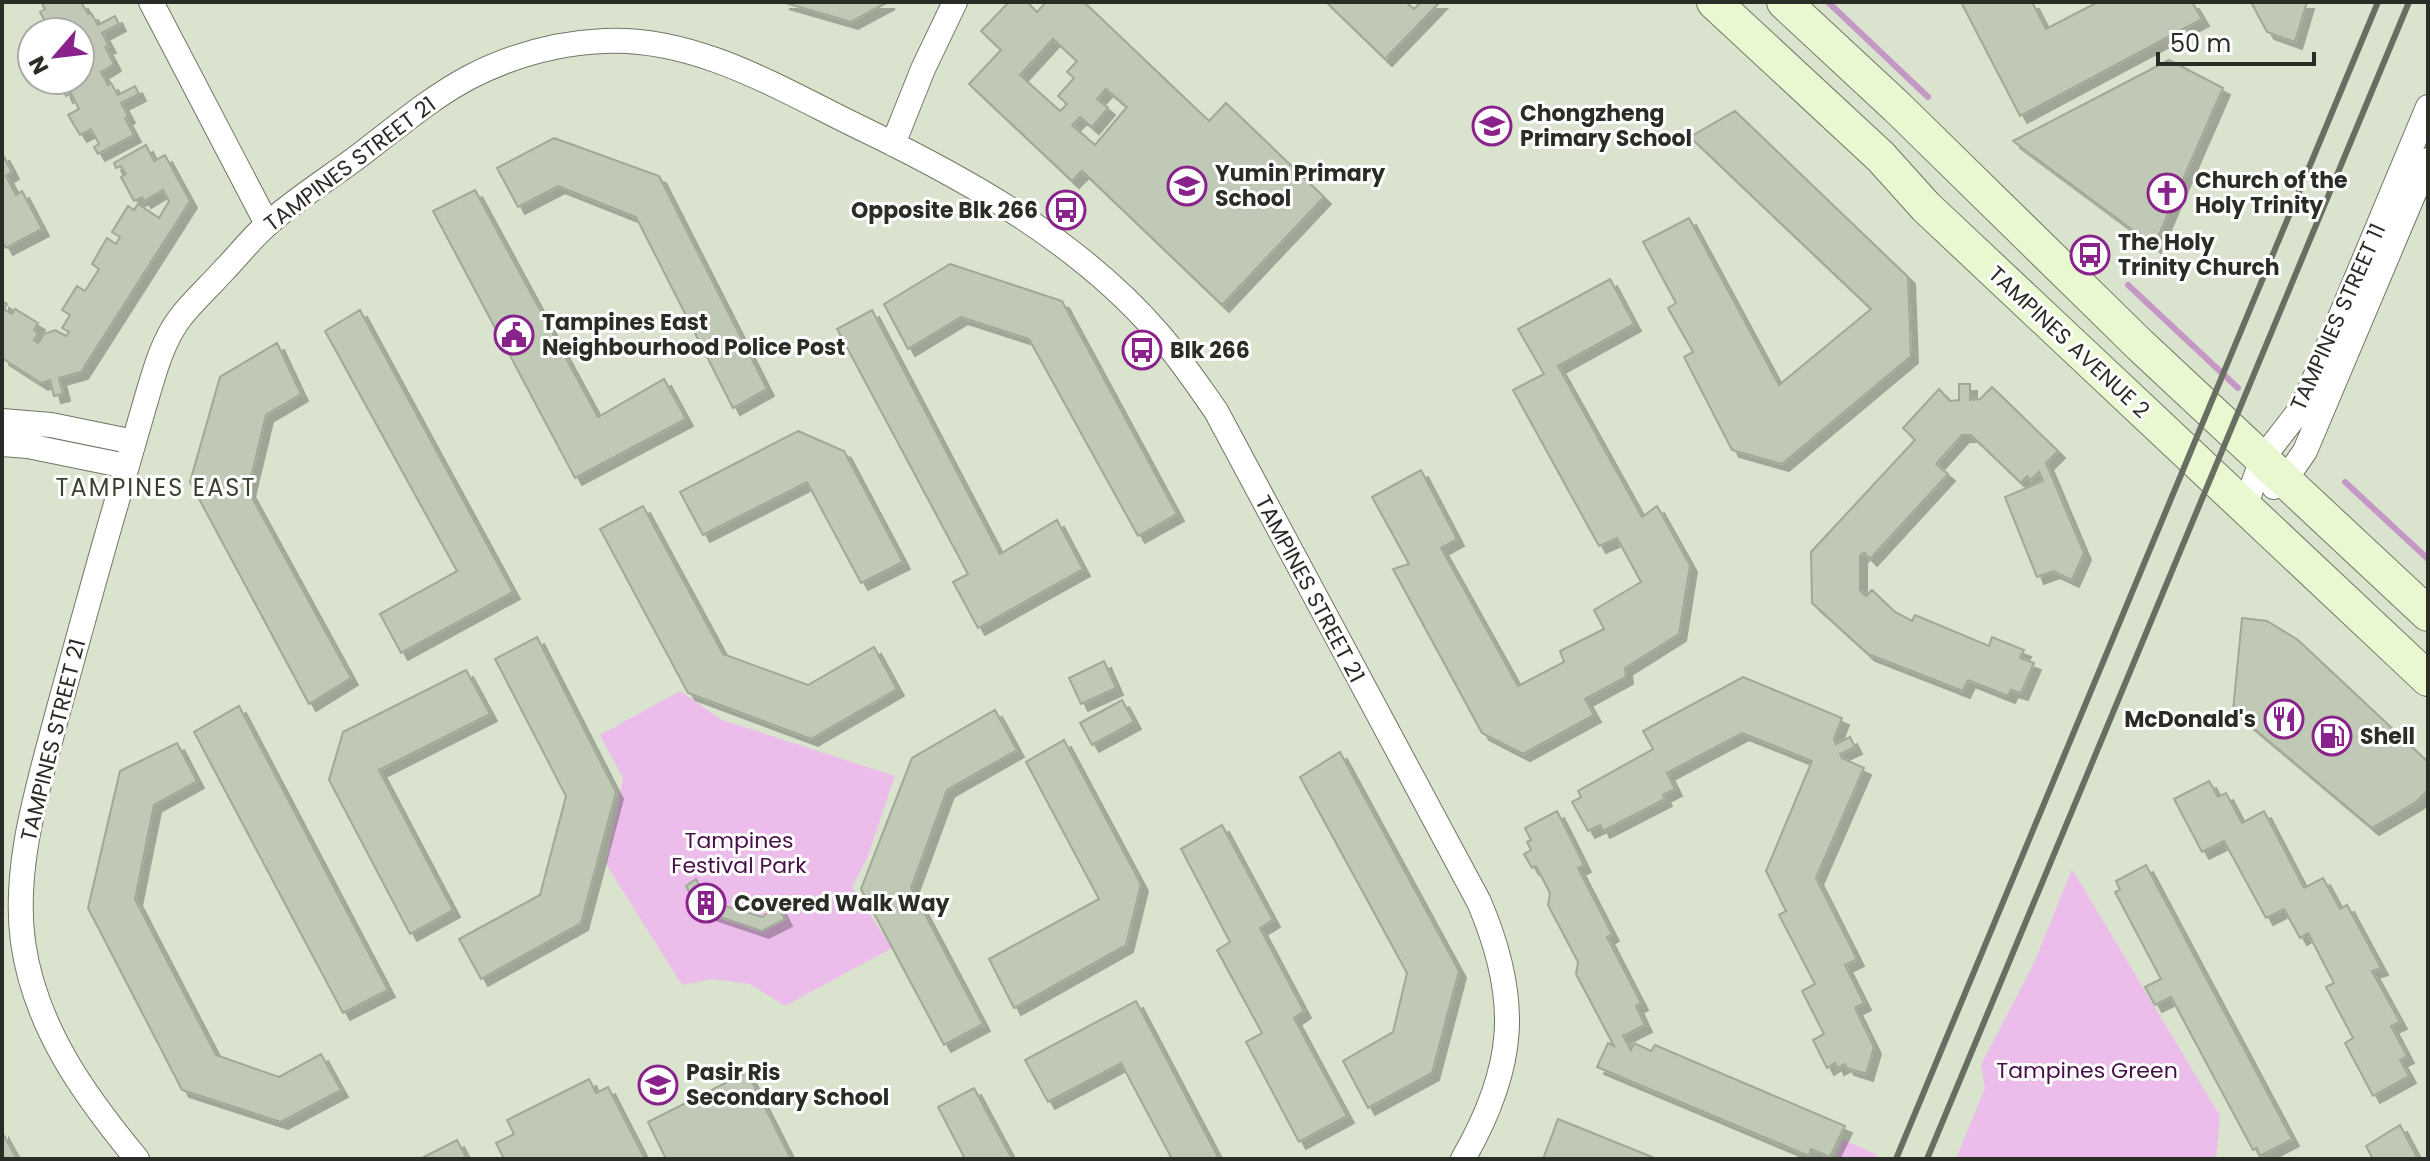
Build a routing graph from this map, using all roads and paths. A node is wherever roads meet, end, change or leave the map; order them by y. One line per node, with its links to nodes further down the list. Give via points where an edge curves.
1 (151, 2): 9 (street)
2 (955, 2): 7 (street)
3 (1714, 2): 5 (main road, TAMPINES AVENUE 2)
4 (1789, 6): 5 (main road, via 1778,34 1781,45); 14 (main road, TAMPINES AVENUE 2)
5 (1821, 101): 15 (main road, TAMPINES AVENUE 2)
6 (2428, 107): 14 (street, TAMPINES STREET 11)
7 (893, 144): 9 (street, TAMPINES STREET 21, via 714,60 638,41 572,44 510,59 469,78); 19 (street, TAMPINES STREET 21, via 1014,212 1091,268 1158,332 1216,411 1495,939 1508,1001 1504,1057 1485,1116)
8 (2428, 160): 14 (street, TAMPINES STREET 11, via 2305,451)
9 (267, 224): 11 (street, TAMPINES STREET 21, via 178,320 156,366)
10 (2, 421): 11 (street)
11 (134, 442): 13 (street, TAMPINES STREET 21)
12 (2, 444): 13 (street)
13 (126, 466): 18 (street, TAMPINES STREET 21, via 35,797 21,908 27,967 46,1023 72,1074)
14 (2273, 469): 15 (street, TAMPINES STREET 11); 16 (main road, TAMPINES AVENUE 2)
15 (2245, 507): 17 (main road, TAMPINES AVENUE 2)
16 (2428, 614)
17 (2428, 679)
18 (137, 1159)
19 (1463, 1159)

